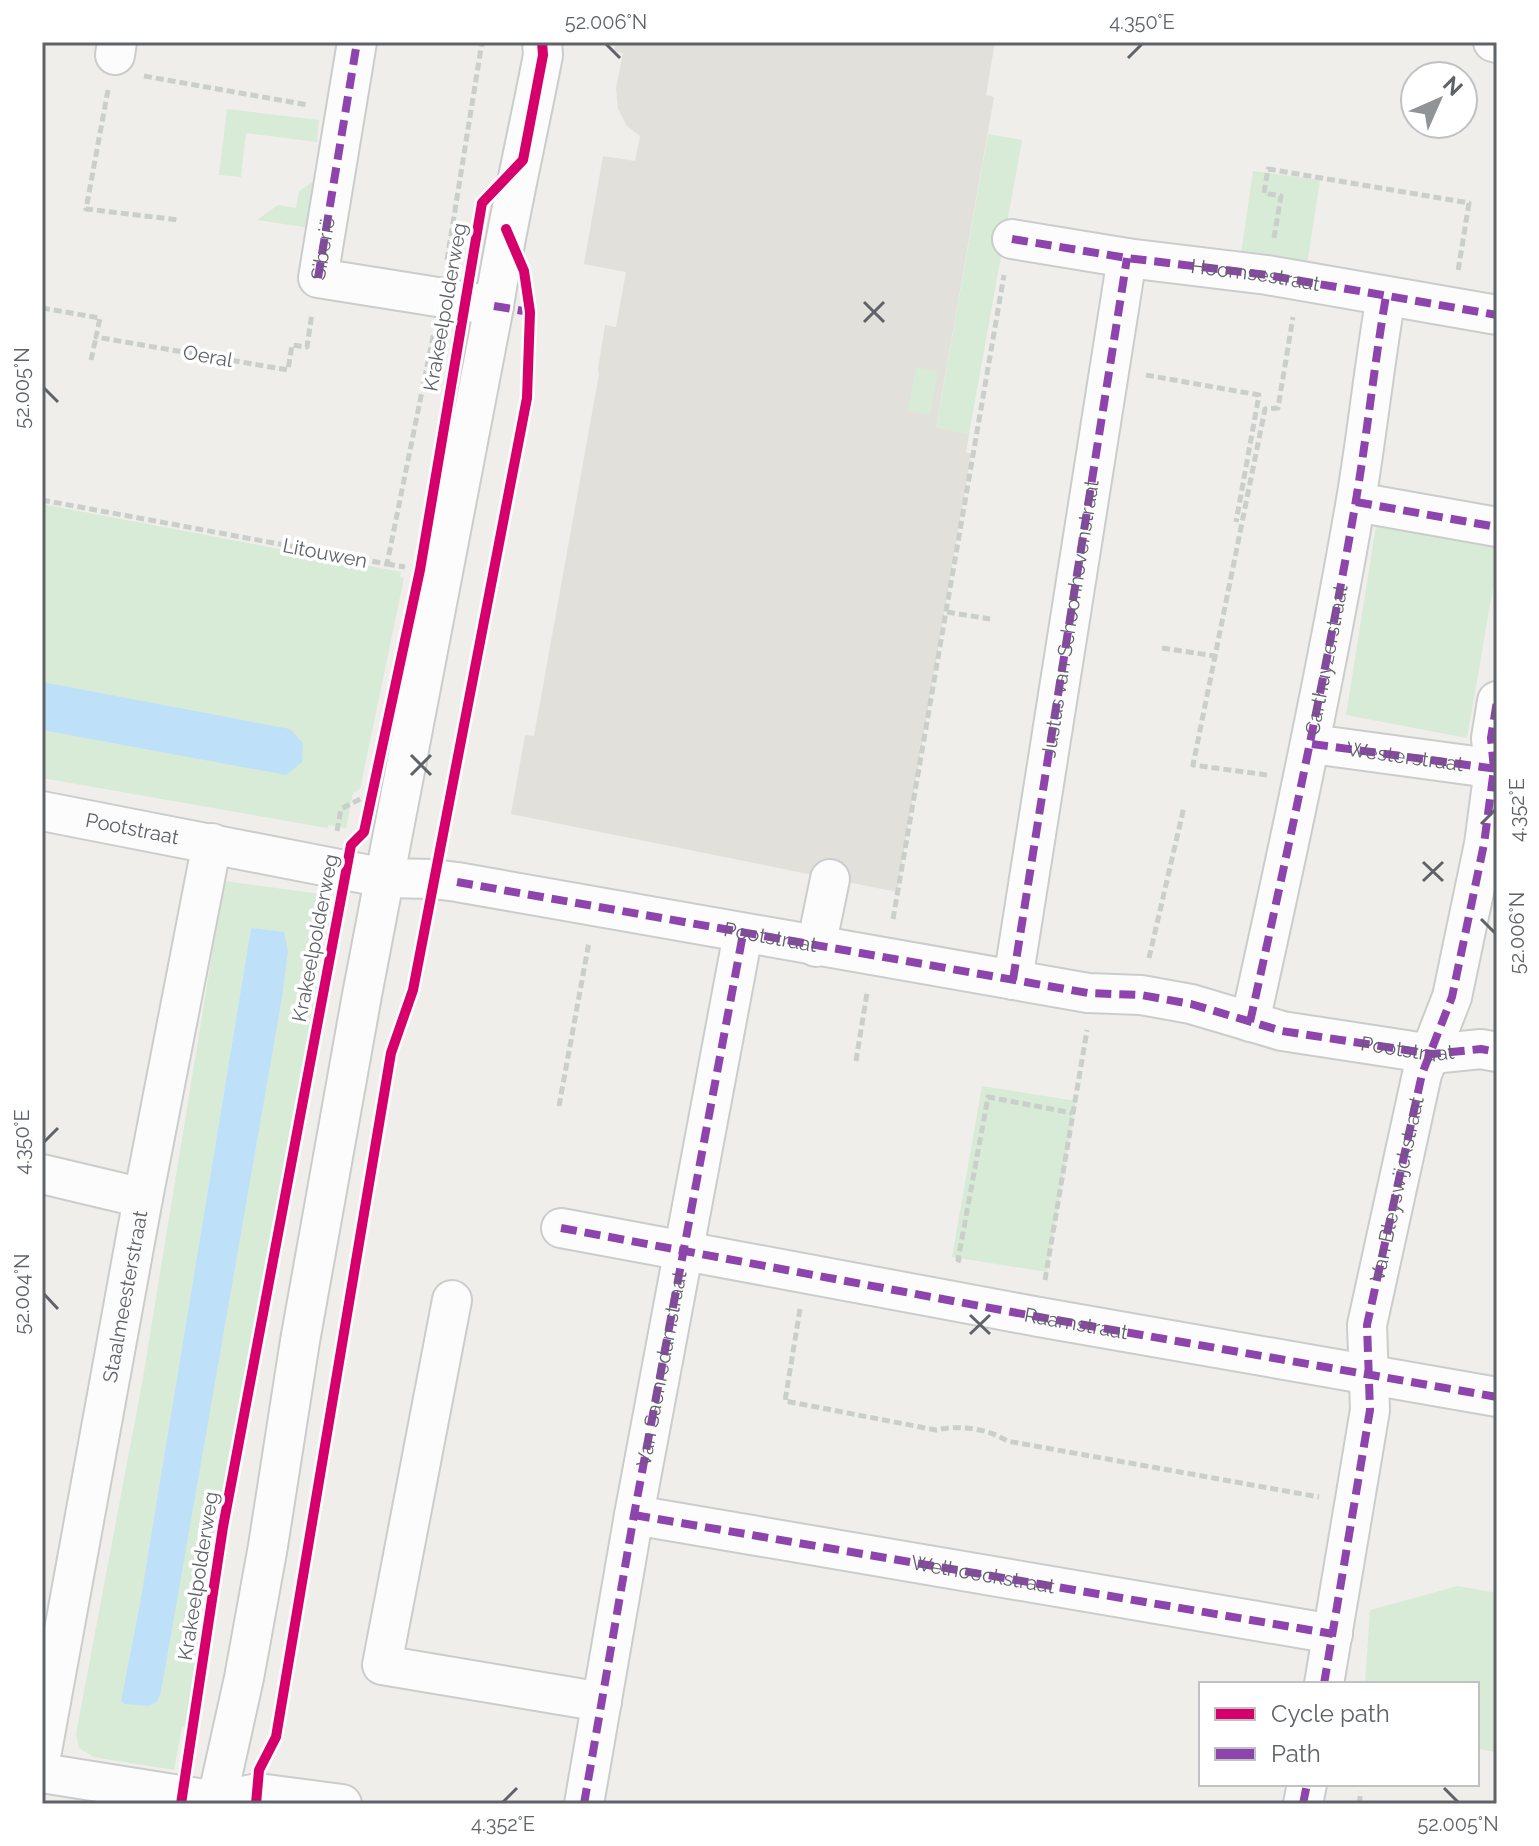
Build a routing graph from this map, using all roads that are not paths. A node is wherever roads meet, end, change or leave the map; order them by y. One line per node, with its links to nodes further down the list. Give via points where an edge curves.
1 (357, 42): 6 (street, Siberië, via 318,278)
2 (545, 46): 6 (street)
3 (1012, 239): 4 (street, Hoornsestraat)
4 (1127, 258): 5 (street, Hoornsestraat); 19 (street, Justus van Schoonhovenstraat)
5 (1386, 296): 7 (street, Hoornsestraat); 8 (street, Carthuyzerstraat)
6 (494, 306): 15 (street)
7 (1497, 315)
8 (1356, 502): 9 (street); 11 (street, Carthuyzerstraat)
9 (1497, 527)
10 (1497, 701): 12 (street, Van Bleyswijckstraat, via 1491,738)
11 (1312, 744): 12 (street, Westerstraat); 20 (street, Carthuyzerstraat)
12 (1495, 769): 22 (street, Van Bleyswijckstraat, via 1452,997)
13 (42, 811): 14 (street, Pootstraat)
14 (212, 843): 15 (street, Pootstraat); 24 (street, Staalmeesterstraat)
15 (385, 878): 17 (street, Pootstraat, via 433,879); 36 (street, via 244,1678)
16 (830, 879): 18 (street)
17 (743, 934): 18 (street, Pootstraat); 26 (street, Van Saenredamstraat)
18 (816, 947): 19 (street, Pootstraat)
19 (1013, 980): 20 (street, Pootstraat, via 1094,994 1141,995)
20 (1250, 1022): 22 (street, Pootstraat)
21 (1497, 1052): 22 (street, Pootstraat)
22 (1432, 1054): 28 (street, Van Bleyswijckstraat, via 1422,1074 1367,1325)
23 (42, 1174): 24 (street)
24 (143, 1198): 34 (street, Staalmeesterstraat)
25 (561, 1228): 26 (street, Raamstraat)
26 (685, 1251): 28 (street, Raamstraat); 30 (street, Van Saenredamstraat)
27 (452, 1300): 33 (street, via 382,1665)
28 (1368, 1375): 29 (street, Raamstraat); 31 (street, Van Bleyswijckstraat, via 1370,1410)
29 (1497, 1397)
30 (634, 1515): 31 (street, Welhoeckstraat); 33 (street, Van Saenredamstraat)
31 (1333, 1634): 32 (street, Van Bleyswijckstraat)
32 (1324, 1682)
33 (602, 1702): 38 (street, Van Saenredamstraat)
34 (42, 1751)
35 (42, 1773): 36 (street)
36 (216, 1802): 37 (street, via 258,1793)
37 (342, 1804)
38 (584, 1804)

